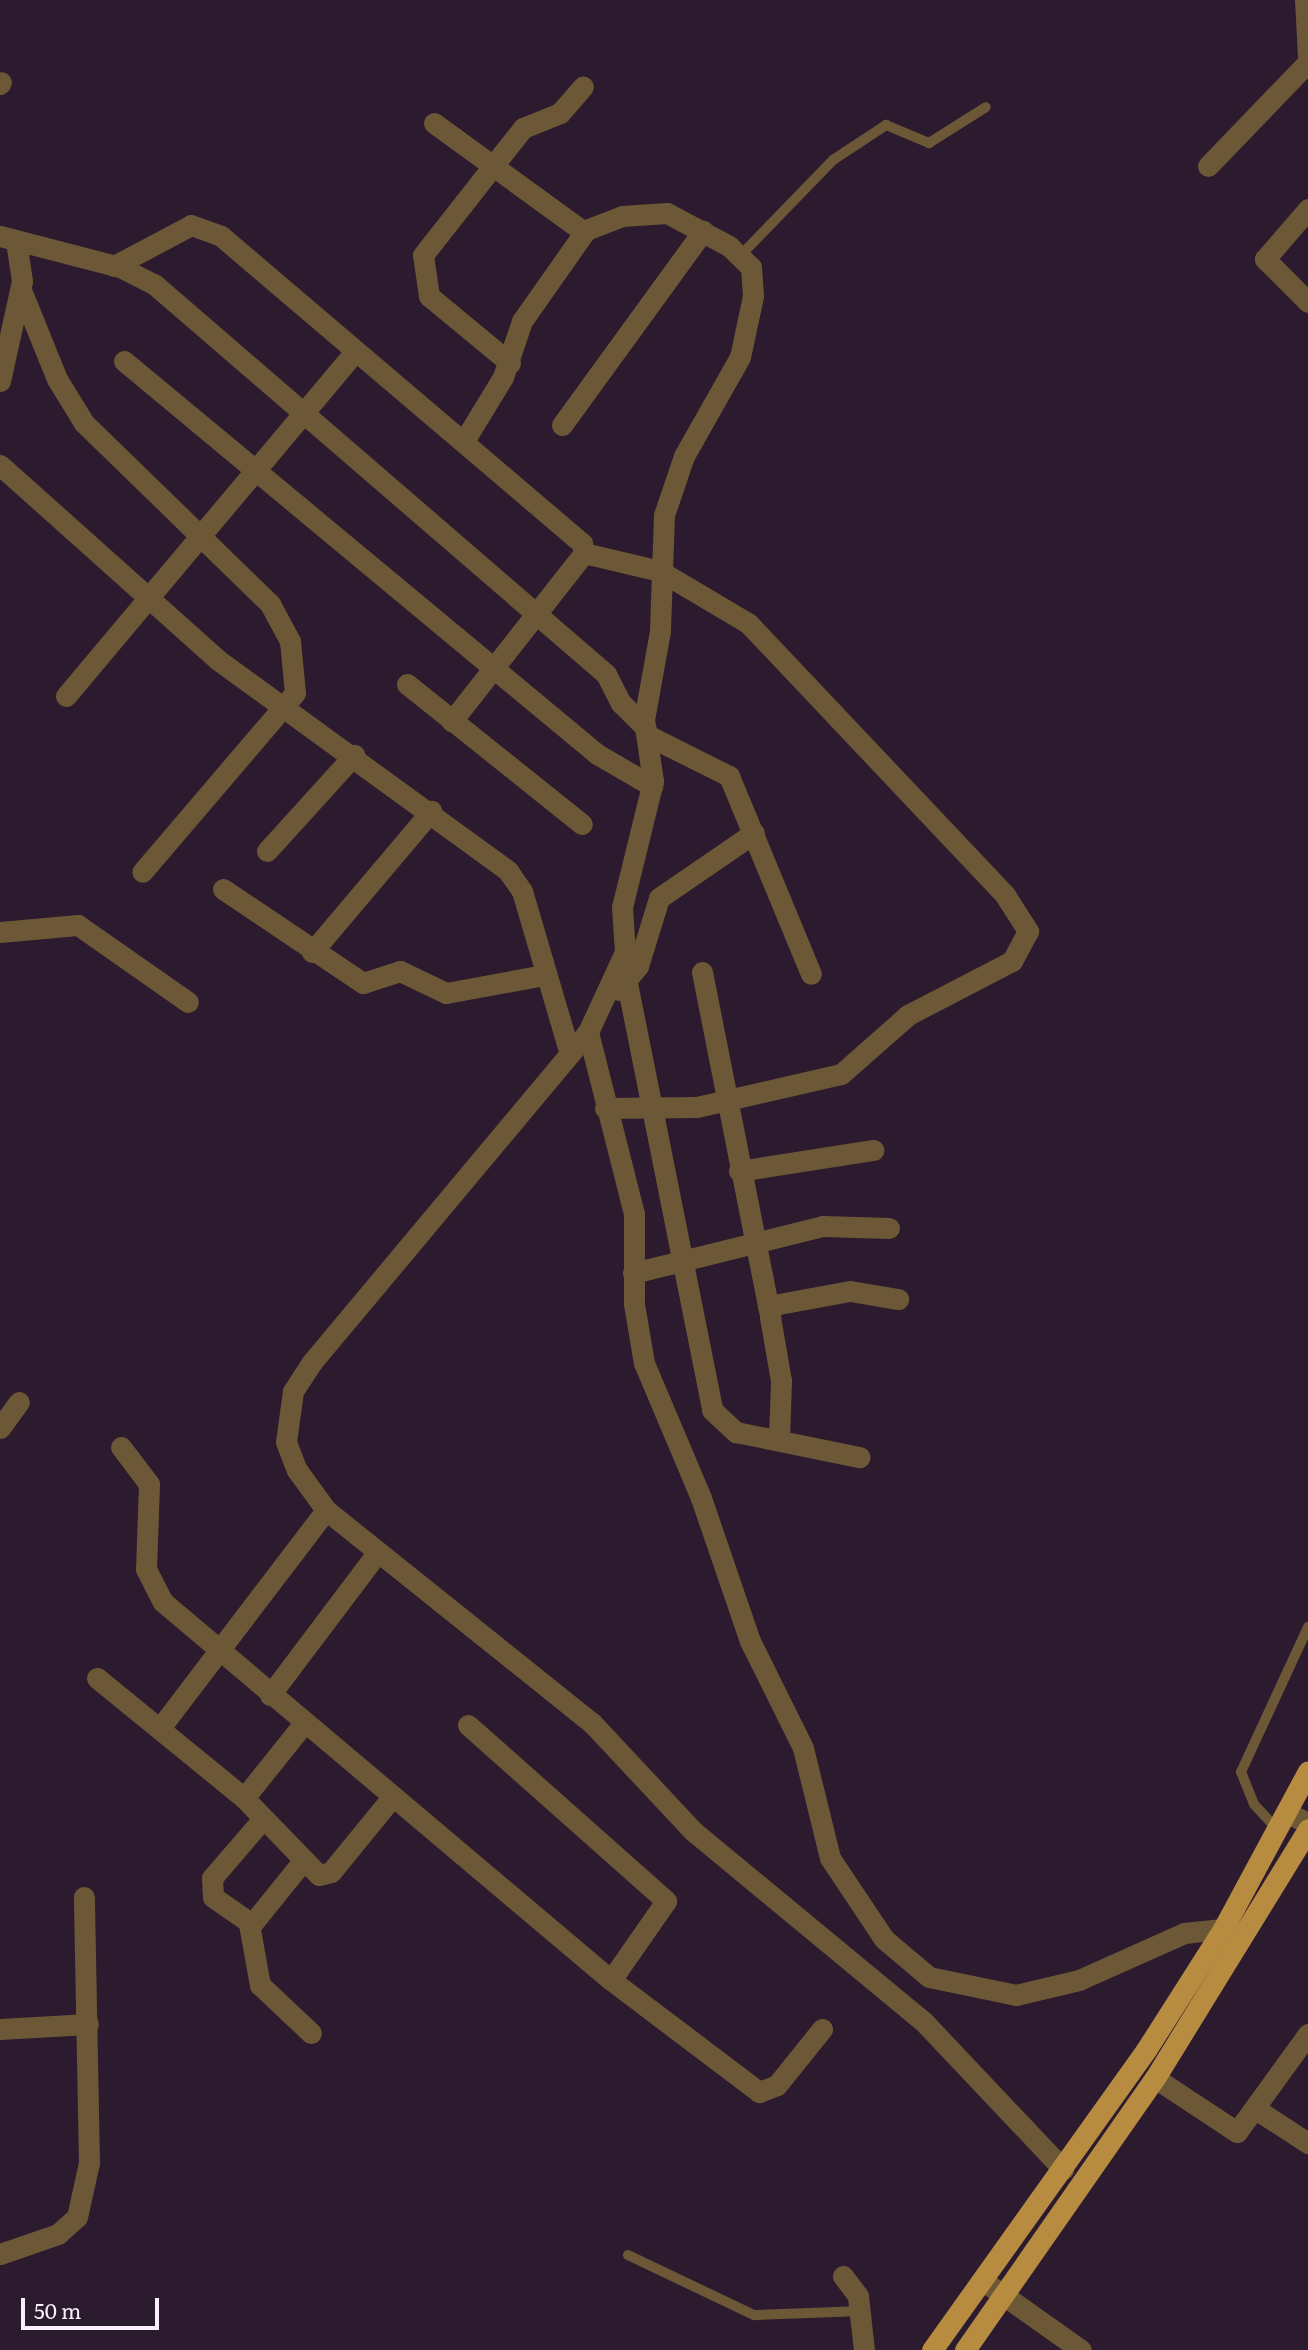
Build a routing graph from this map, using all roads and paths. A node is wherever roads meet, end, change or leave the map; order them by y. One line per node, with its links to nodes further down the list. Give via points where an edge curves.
1 (1305, 0): 2 (street)
2 (1308, 60): 7 (street)
3 (583, 87): 6 (street, via 560,113 530,120)
4 (986, 107): 12 (lane, via 929,143 887,125 833,160)
5 (434, 123): 6 (street)
6 (492, 166): 10 (street); 18 (street, via 427,247 421,268 429,296)
7 (1208, 166)
8 (1308, 209): 15 (street, via 1265,259)
9 (703, 231): 10 (street, via 667,213 622,216); 12 (street); 21 (street)
10 (584, 232): 18 (street, via 522,321)
11 (8, 239): 13 (street); 14 (street)
12 (740, 256): 27 (street, via 751,267 753,296 743,347 672,485)
13 (114, 266): 16 (street, via 174,230 206,228); 20 (street, via 154,284)
14 (21, 290): 19 (street); 25 (street, via 57,379 84,423)
15 (1308, 302)
16 (355, 351): 20 (street); 22 (street)
17 (124, 361): 24 (street)
18 (510, 363): 22 (street)
19 (0, 381)
20 (305, 415): 24 (street); 29 (street)
21 (562, 425)
22 (464, 441): 26 (street, via 582,543)
23 (0, 465): 28 (street)
24 (254, 474): 25 (street); 30 (street)
25 (202, 535): 28 (street); 33 (street, via 281,620 297,681)
26 (584, 553): 27 (street); 29 (street)
27 (660, 571): 35 (street, via 660,631); 54 (street, via 729,609 788,660 1005,895 1028,931 1012,961 908,1016 852,1070)
28 (151, 596): 32 (street); 33 (street, via 218,660)
29 (536, 615): 30 (street); 35 (street, via 606,674 621,703)
30 (491, 668): 34 (street); 37 (street, via 597,754)
31 (407, 684): 34 (street)
32 (66, 696)
33 (285, 707): 36 (street); 42 (street)
34 (452, 720): 39 (street)
35 (647, 731): 37 (street); 40 (street, via 723,770)
36 (354, 755): 38 (street); 41 (street)
37 (652, 786): 51 (street, via 622,907 625,952)
38 (431, 811): 45 (street); 48 (street, via 516,880)
39 (582, 824)
40 (754, 833): 47 (street); 49 (street, via 659,898)
41 (267, 851)
42 (142, 872)
43 (223, 889): 45 (street)
44 (0, 932): 50 (street, via 78,925)
45 (313, 952): 48 (street, via 357,981 400,971 446,993)
46 (702, 972): 54 (street)
47 (811, 974)
48 (544, 975): 53 (street)
49 (627, 983): 51 (street); 55 (street)
50 (188, 1002)
51 (602, 1002): 52 (street)
52 (588, 1032): 53 (street); 56 (street)
53 (570, 1054): 70 (street, via 293,1391 286,1442)
54 (724, 1101): 55 (street); 58 (street)
55 (648, 1105): 56 (street); 61 (street)
56 (606, 1108): 62 (street, via 635,1214)
57 (873, 1150): 58 (street)
58 (739, 1171): 60 (street)
59 (889, 1228): 60 (street, via 844,1223)
60 (755, 1243): 61 (street); 64 (street)
61 (681, 1261): 62 (street); 67 (street, via 712,1410 736,1432)
62 (633, 1273): 88 (street, via 644,1363 661,1417 701,1498 750,1641 803,1748 830,1858 884,1939 929,1977 1016,1995 1079,1980 1184,1933)
63 (898, 1299): 64 (street, via 850,1291)
64 (768, 1306): 67 (street, via 781,1381)
65 (19, 1402): 66 (street)
66 (0, 1428)
67 (779, 1439): 69 (street)
68 (121, 1447): 73 (street, via 149,1484 145,1535 152,1584 163,1602)
69 (859, 1457)
70 (326, 1510): 71 (street); 73 (street)
71 (377, 1553): 75 (street); 98 (street, via 592,1723 693,1831 923,2021)
72 (1308, 1627): 83 (lane, via 1241,1772 1254,1804)
73 (219, 1651): 75 (street); 78 (street)
74 (97, 1678): 78 (street)
75 (270, 1695): 76 (street)
76 (304, 1723): 80 (street); 81 (street)
77 (468, 1725): 89 (street, via 666,1900)
78 (160, 1728): 81 (street)
79 (1308, 1772): 83 (main road)
80 (393, 1796): 85 (street, via 331,1872 320,1875); 89 (street)
81 (244, 1798): 82 (street)
82 (261, 1821): 85 (street); 87 (street, via 210,1883 213,1897)
83 (1292, 1823): 88 (main road)
84 (1308, 1829): 95 (main road)
85 (302, 1862): 87 (street)
86 (84, 1897): 90 (street)
87 (249, 1924): 93 (street, via 260,1985)
88 (1223, 1930): 98 (main road)
89 (611, 1980): 92 (street, via 759,2092 777,2085)
90 (88, 2024): 91 (street); 99 (street, via 89,2163 76,2217 50,2238)
91 (0, 2029)
92 (821, 2029)
93 (311, 2032)
94 (1308, 2034): 96 (street)
95 (1155, 2078): 96 (street, via 1232,2130 1242,2129); 103 (main road)
96 (1257, 2110): 97 (street)
97 (1308, 2143)
98 (1063, 2169): 102 (main road)
99 (0, 2254)
100 (628, 2255): 104 (lane, via 754,2315)
101 (843, 2276): 104 (street)
102 (982, 2280): 103 (street); 105 (main road)
103 (1005, 2297): 107 (main road); 108 (street)
104 (862, 2311): 106 (street)
105 (941, 2346)
106 (863, 2350)
107 (965, 2350)
108 (1081, 2350)

